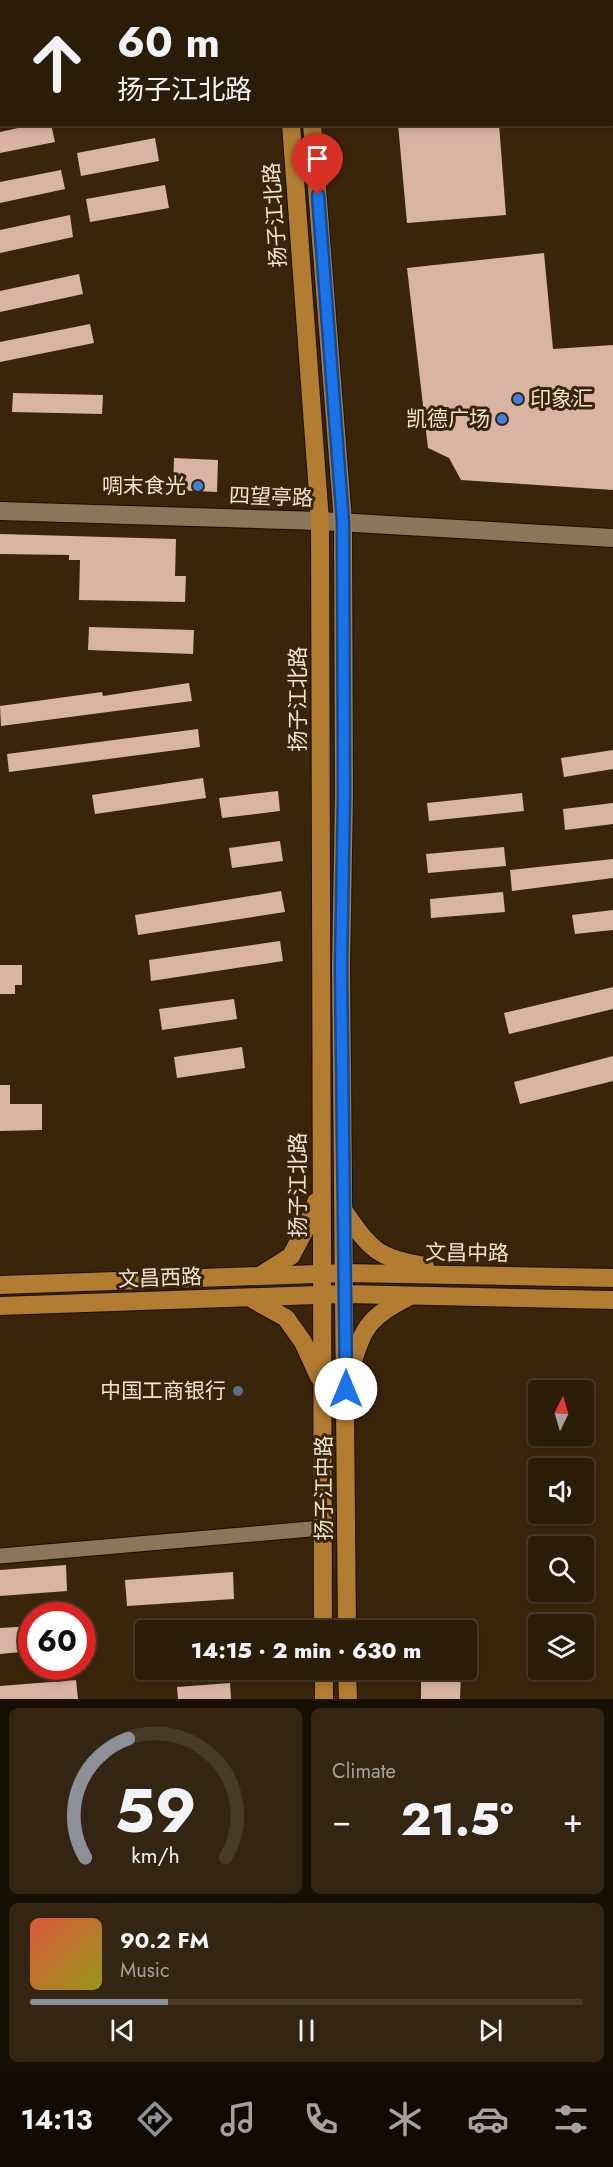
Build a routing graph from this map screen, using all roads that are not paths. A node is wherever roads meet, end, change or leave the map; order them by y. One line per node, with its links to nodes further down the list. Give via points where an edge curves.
1 (291, 126): 4 (main road, 扬子江北路)
2 (312, 126): 5 (main road, 扬子江北路)
3 (0, 511): 4 (street, 四望亭路)
4 (320, 521): 5 (street, 四望亭路); 7 (main road, 扬子江北路)
5 (343, 522): 6 (street, 四望亭路); 8 (main road, 扬子江北路)
6 (613, 538)
7 (321, 1186): 10 (main road, 扬子江北路); 11 (main road, via 308,1224 291,1256)
8 (344, 1211): 9 (main road, 扬子江北路); 12 (main road, via 367,1244 392,1260)
9 (345, 1273): 10 (main road, 文昌中路); 12 (main road, 文昌中路); 15 (main road, 扬子江中路)
10 (321, 1274): 11 (main road, 文昌西路); 16 (main road, 扬子江中路)
11 (260, 1276): 14 (main road, 文昌西路)
12 (471, 1276): 13 (main road, 文昌中路)
13 (613, 1278)
14 (0, 1285)
15 (345, 1294): 16 (main road, 文昌中路); 17 (main road, 文昌中路); 22 (main road, 扬子江中路)
16 (321, 1296): 18 (main road, 文昌西路); 21 (main road, 扬子江中路)
17 (412, 1296): 19 (main road, 文昌中路); 22 (main road, via 380,1312 360,1336)
18 (250, 1298): 20 (main road, 文昌西路); 21 (main road, via 286,1318 303,1342)
19 (613, 1300)
20 (0, 1306)
21 (322, 1384): 23 (main road, 扬子江中路)
22 (346, 1389): 26 (main road, 扬子江中路)
23 (322, 1528): 24 (street); 25 (main road, 扬子江中路)
24 (0, 1556)
25 (323, 1620)
26 (347, 1620)
27 (324, 1680): 29 (main road)
28 (347, 1680): 30 (main road)
29 (324, 1699)
30 (348, 1699)

